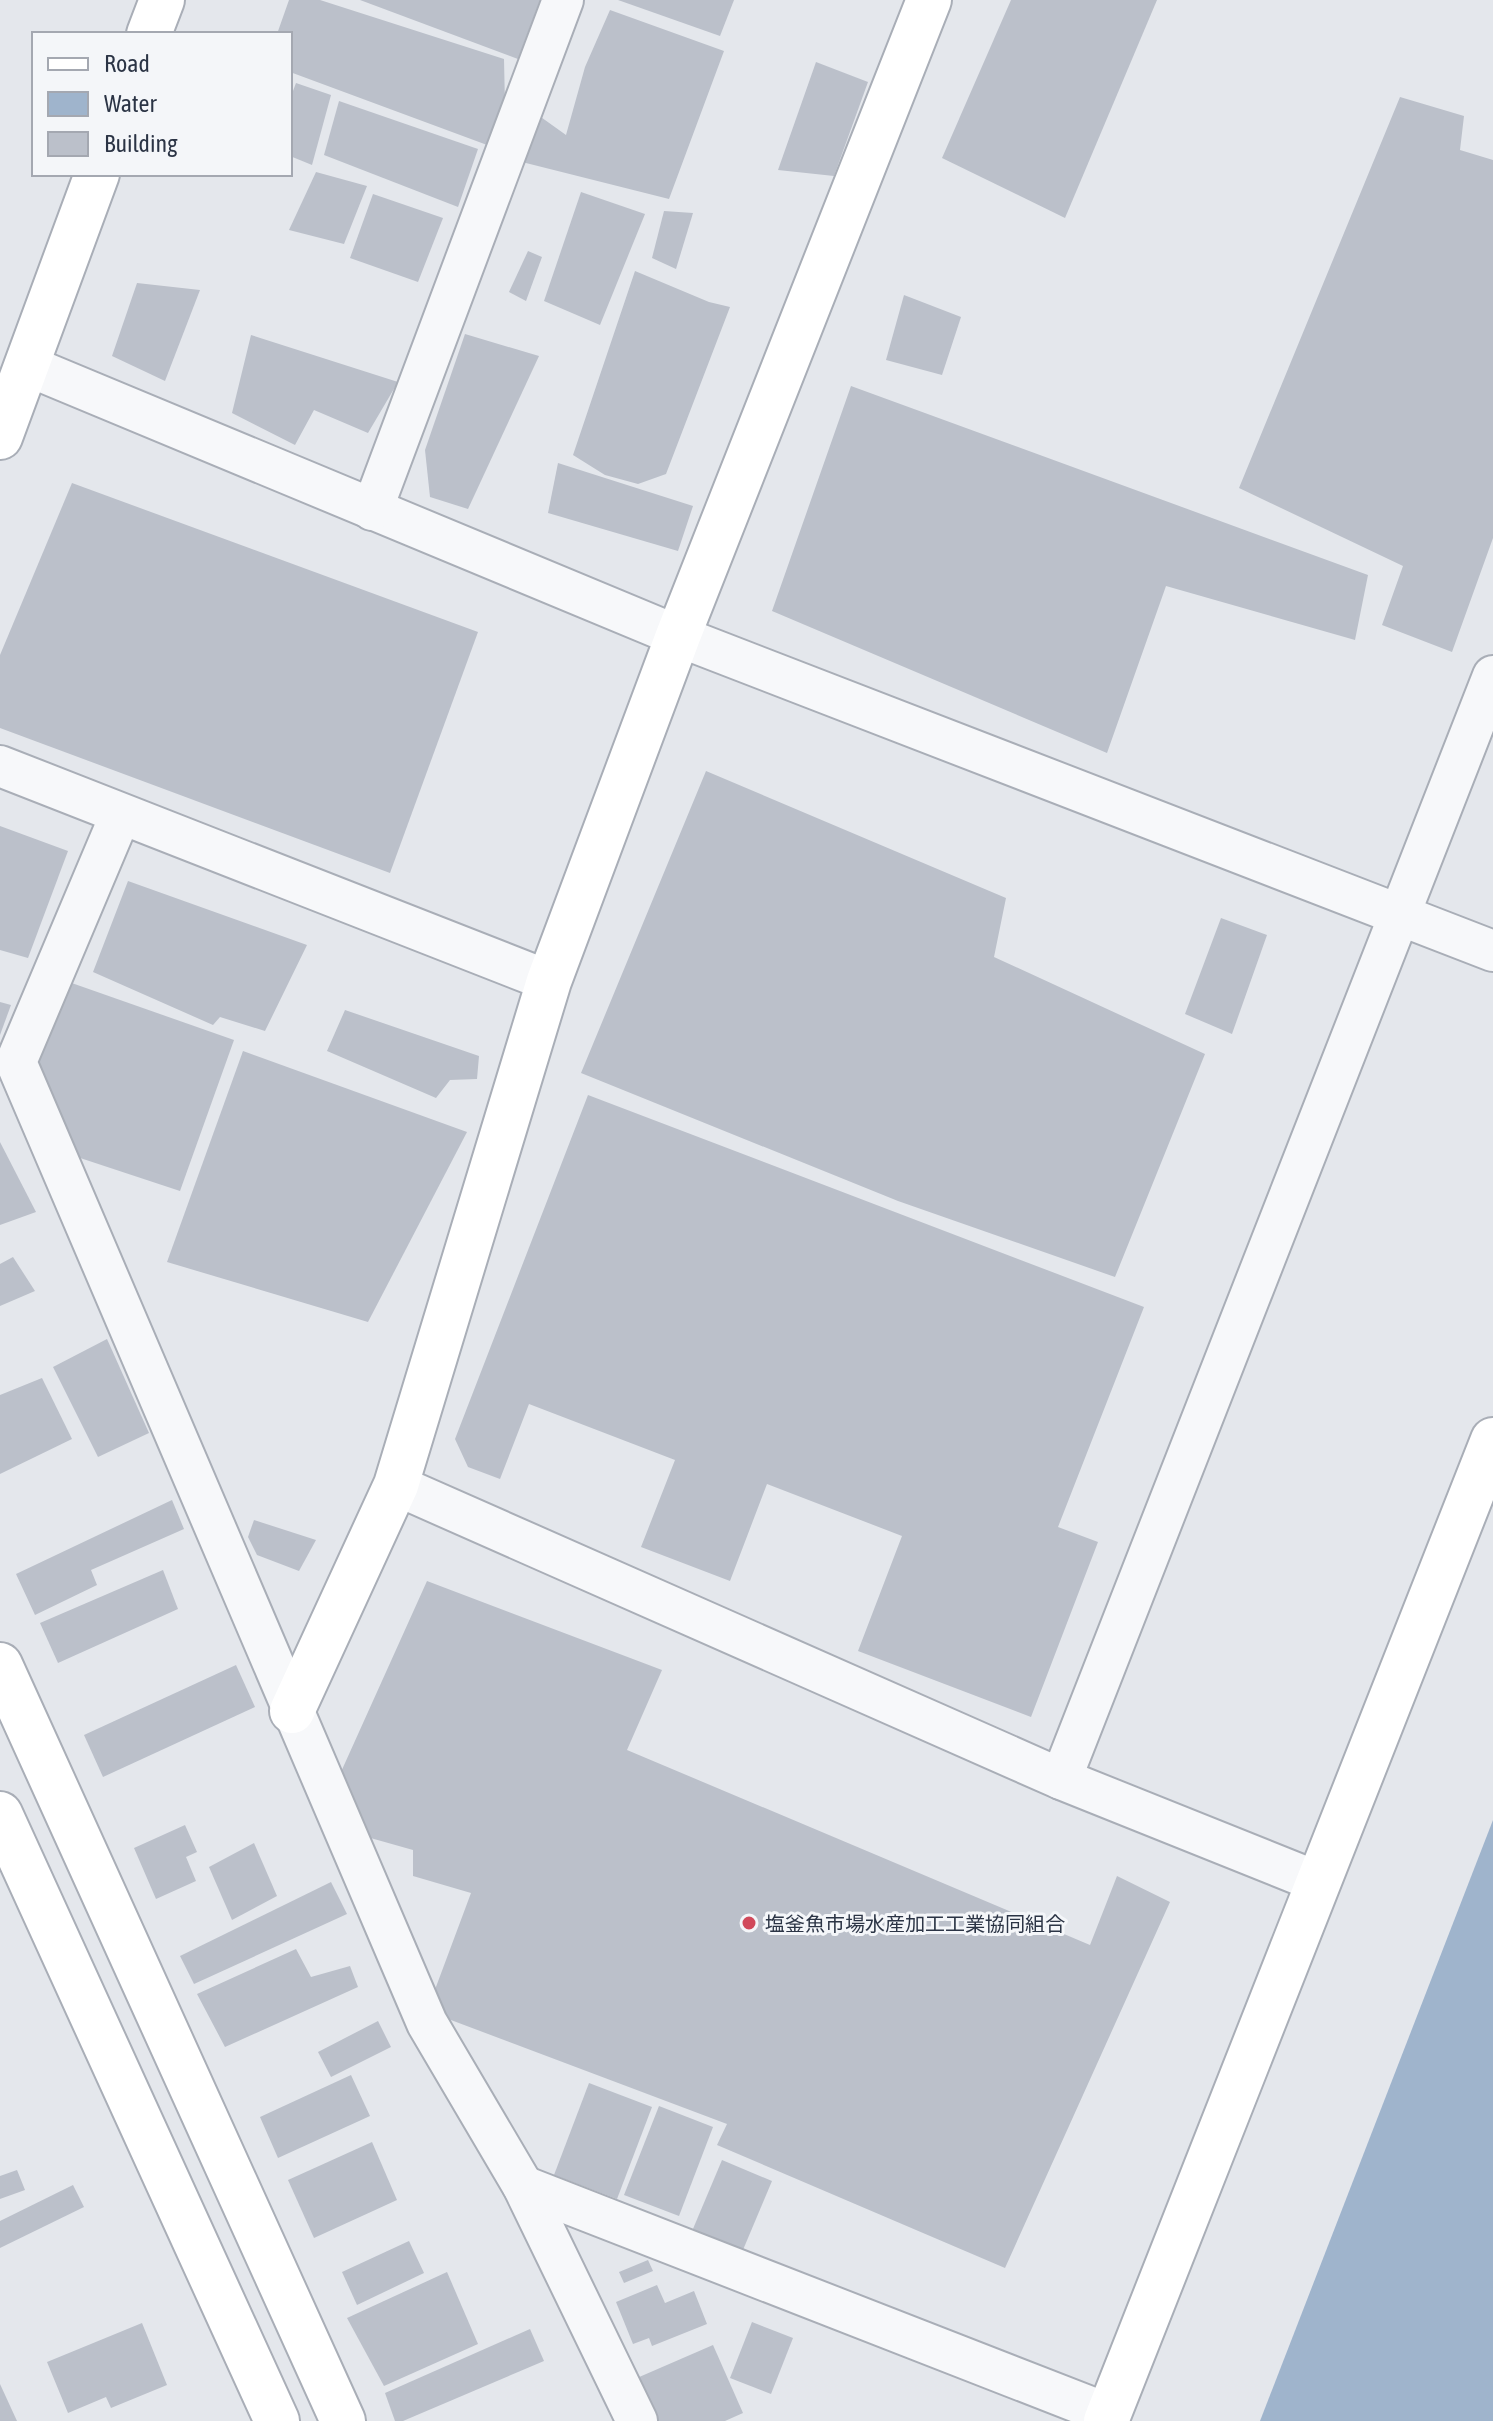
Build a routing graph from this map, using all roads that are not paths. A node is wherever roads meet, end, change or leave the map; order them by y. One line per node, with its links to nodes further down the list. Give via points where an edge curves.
1 (162, 0): 4 (street)
2 (563, 0): 8 (street)
3 (929, 0): 9 (street)
4 (150, 32)
5 (96, 176): 6 (street)
6 (26, 365): 7 (street); 8 (street)
7 (0, 437)
8 (372, 510): 9 (street)
9 (678, 636): 13 (street); 15 (street)
10 (1493, 676): 13 (street)
11 (0, 766): 12 (street)
12 (120, 816): 15 (street); 19 (street, via 16,1062)
13 (1402, 915): 14 (street); 20 (street)
14 (1493, 951)
15 (549, 981): 17 (street)
16 (1493, 1440): 22 (street)
17 (396, 1485): 19 (street); 20 (street)
18 (0, 1665): 26 (street)
19 (292, 1711): 23 (street, via 427,2023)
20 (1061, 1779): 22 (street)
21 (0, 1814): 25 (street)
22 (1318, 1882): 24 (street)
23 (523, 2186): 24 (street); 27 (street)
24 (1107, 2417)
25 (277, 2421)
26 (343, 2421)
27 (637, 2421)

